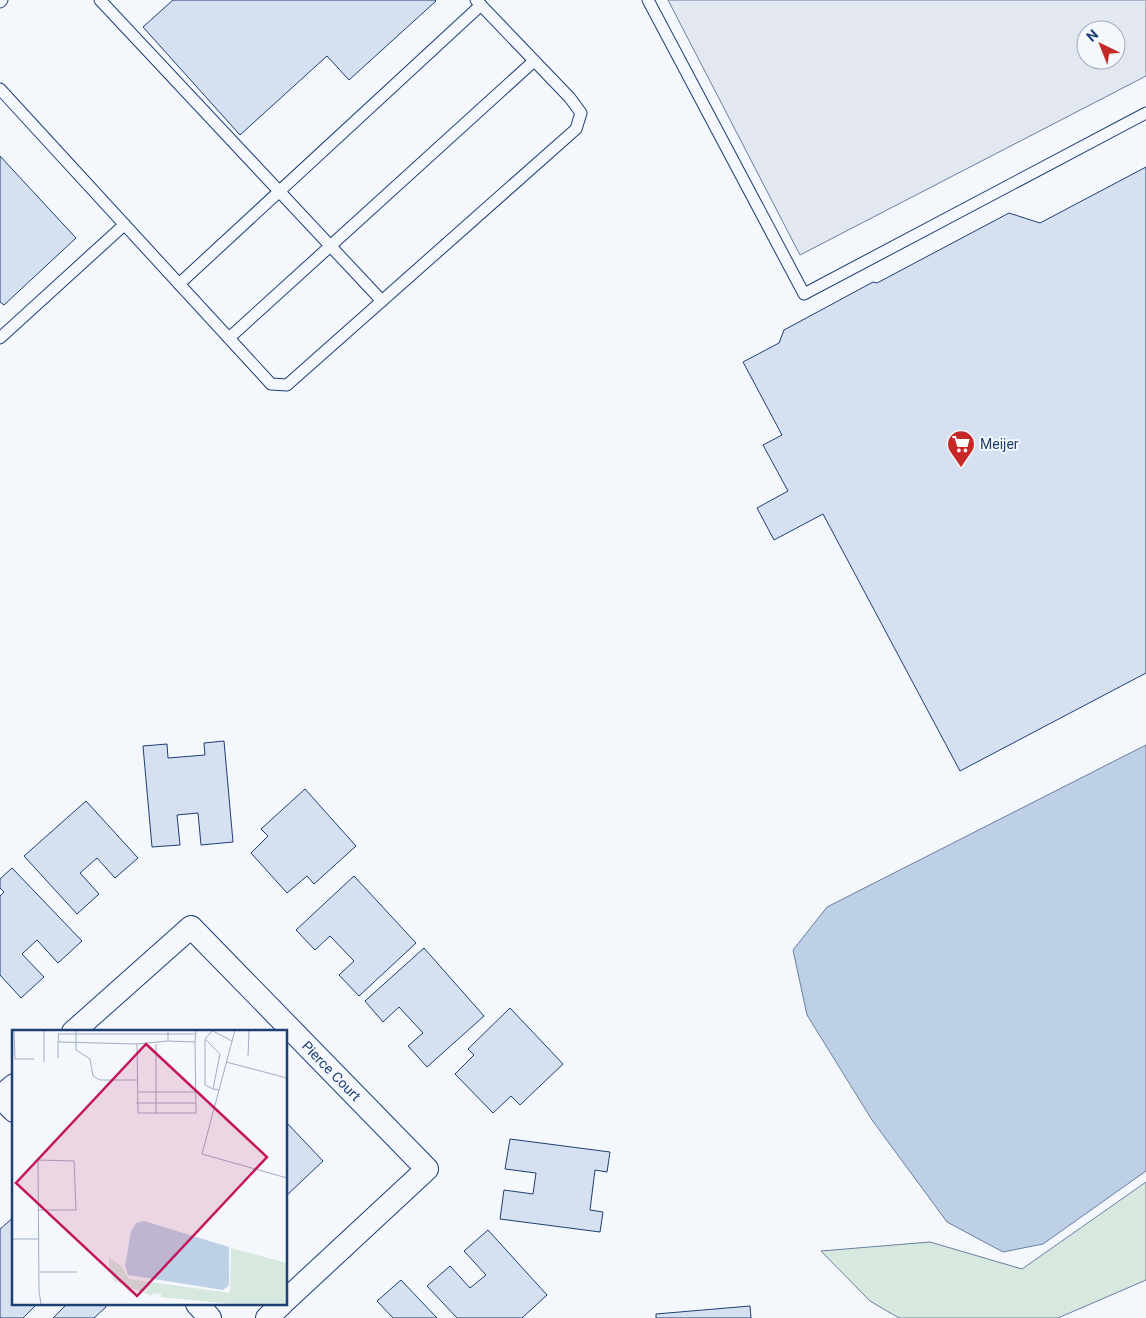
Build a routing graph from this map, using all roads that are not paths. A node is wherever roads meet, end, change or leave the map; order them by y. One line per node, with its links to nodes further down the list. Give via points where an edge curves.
1 (100, 0): 7 (lane)
2 (648, 0): 6 (lane, via 804,294)
3 (479, 2): 4 (lane); 7 (lane)
4 (534, 61): 9 (lane); 11 (lane, via 581,113 576,129)
5 (0, 90): 8 (lane)
6 (1146, 113)
7 (280, 192): 9 (lane); 10 (lane)
8 (124, 225): 10 (lane); 12 (lane)
9 (330, 246): 11 (lane); 13 (lane)
10 (179, 284): 13 (lane)
11 (382, 301): 13 (lane, via 287,385 271,384)
12 (0, 338)
13 (229, 338)
14 (75, 1030): 18 (street, Pierce Court, via 191,927 427,1169)
15 (12, 1087): 16 (street)
16 (0, 1097): 17 (street)
17 (12, 1109)
18 (288, 1298)
19 (199, 1306): 21 (street)
20 (280, 1306): 22 (street)
21 (210, 1318)
22 (267, 1318)

